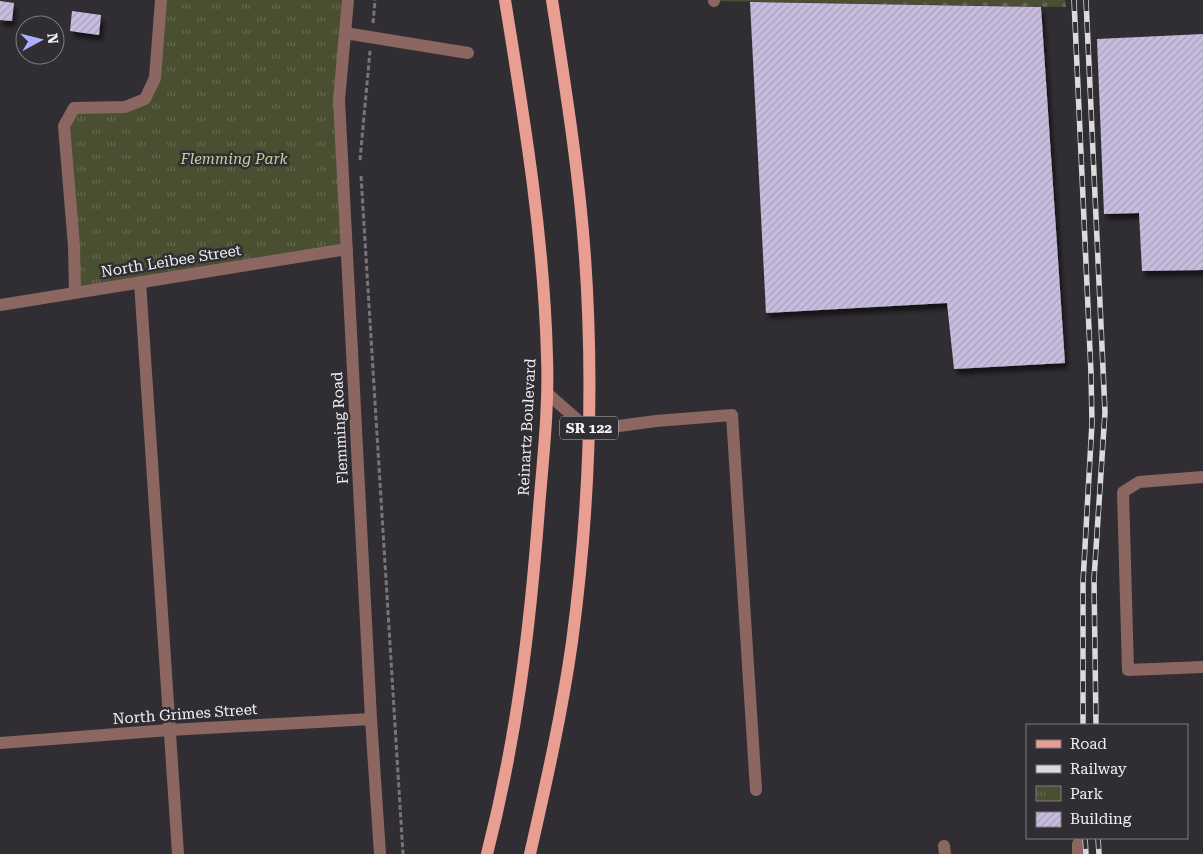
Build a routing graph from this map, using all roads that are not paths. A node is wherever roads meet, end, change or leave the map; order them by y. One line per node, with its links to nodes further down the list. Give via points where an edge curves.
1 (161, 0): 9 (street, via 155,78 145,99 125,107 74,108 64,126)
2 (348, 0): 5 (street, Flemming Road)
3 (505, 0): 11 (main road, Reinartz Boulevard, via 541,244)
4 (552, 0): 12 (main road, SR 122, via 571,120 585,258)
5 (345, 33): 6 (street); 7 (street, Flemming Road, via 340,100)
6 (468, 53)
7 (346, 249): 8 (street, North Leibee Street); 15 (street, Flemming Road)
8 (140, 282): 9 (street, North Leibee Street); 16 (street)
9 (75, 293): 10 (street, North Leibee Street)
10 (0, 305)
11 (548, 394): 12 (street); 21 (main road, Reinartz Boulevard, via 533,595 519,709)
12 (589, 430): 18 (street, via 732,416); 22 (main road, SR 122, via 572,642 550,766)
13 (1203, 477): 14 (street, via 1139,482 1123,492 1128,670)
14 (1203, 667)
15 (371, 718): 16 (street, North Grimes Street); 20 (street, Flemming Road)
16 (170, 730): 17 (street, North Grimes Street); 19 (street)
17 (0, 743)
18 (756, 790)
19 (178, 854)
20 (380, 854)
21 (487, 854)
22 (530, 854)

